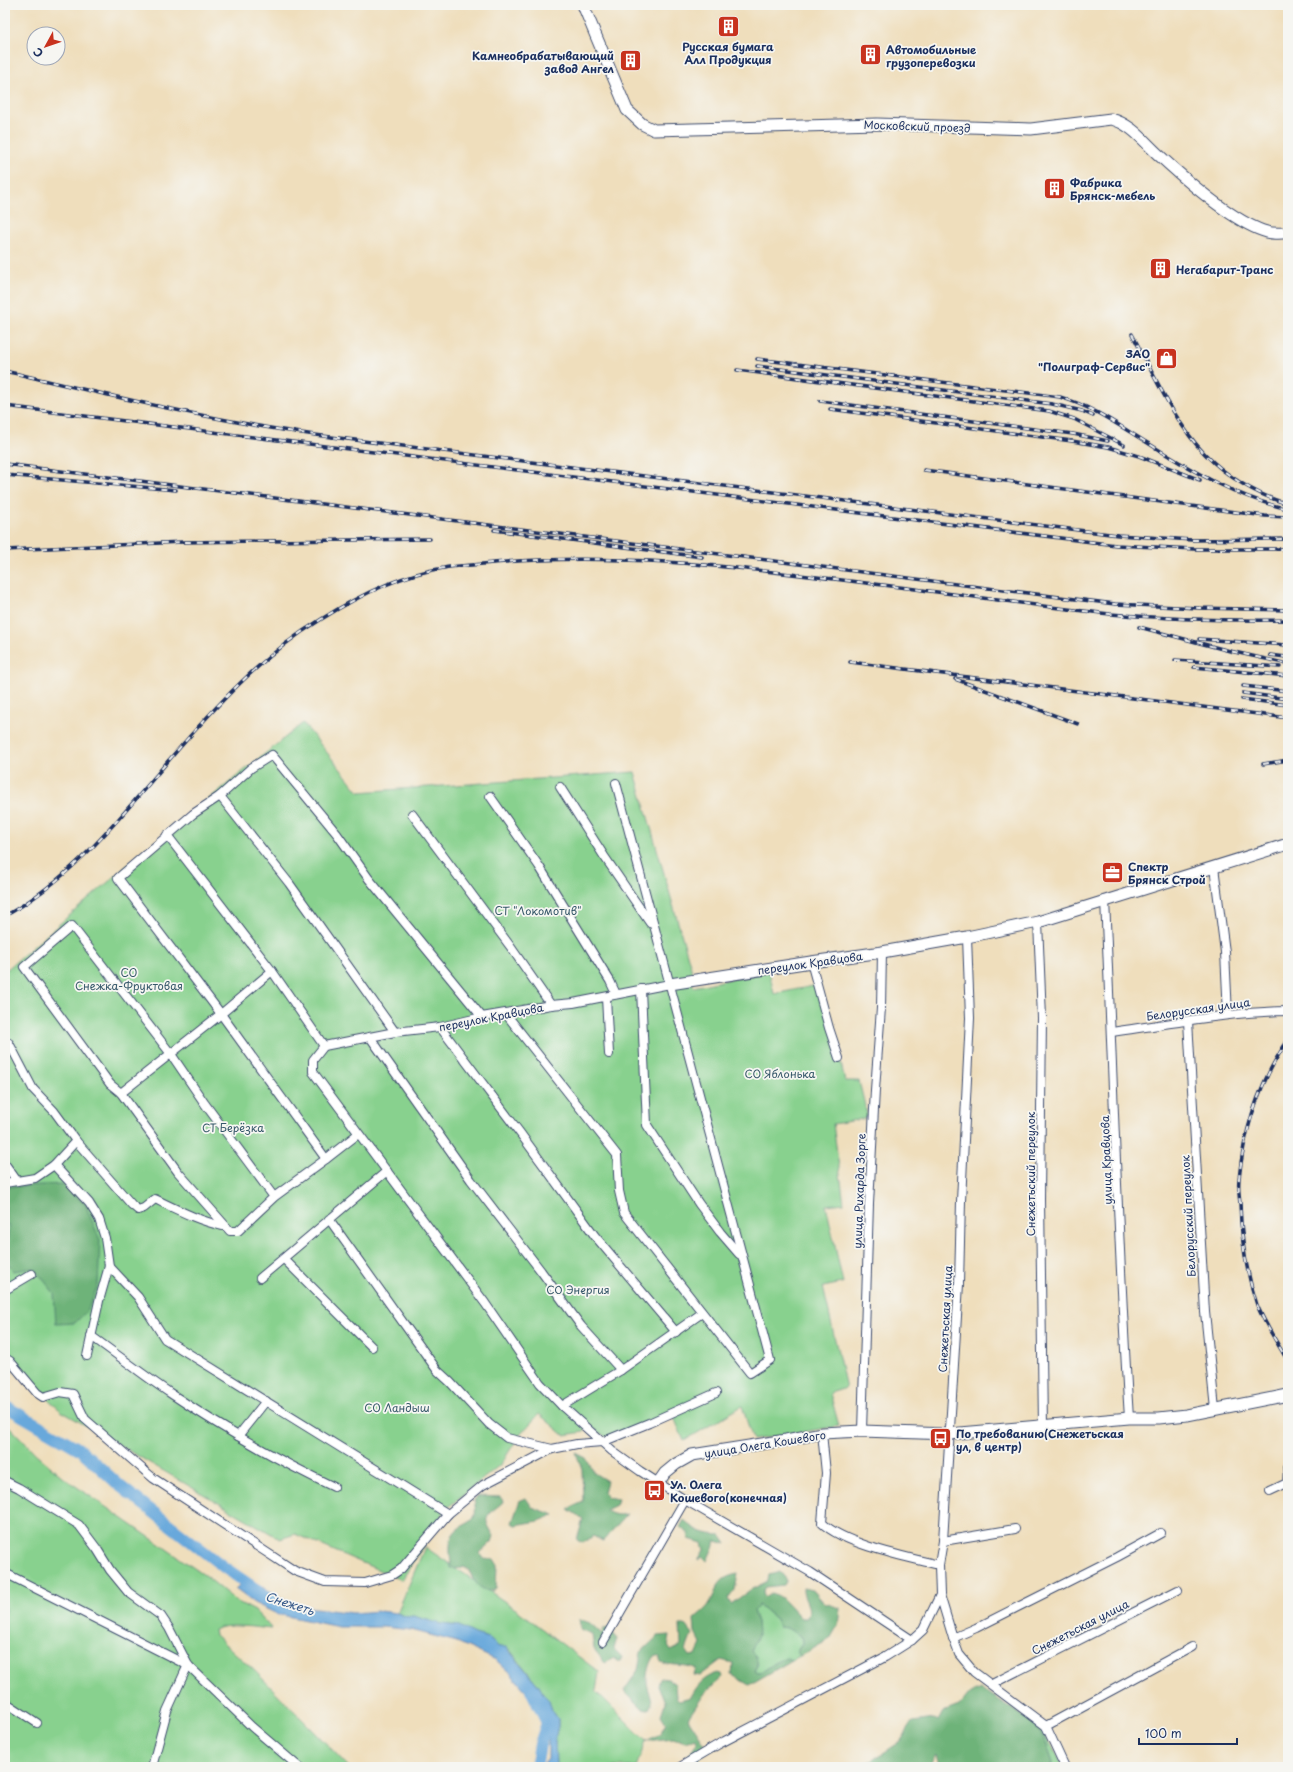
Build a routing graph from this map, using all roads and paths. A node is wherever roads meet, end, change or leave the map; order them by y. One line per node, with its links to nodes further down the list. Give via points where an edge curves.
1 (583, 5): 2 (street, Московский проезд, via 627,110 642,124 654,130 877,124 1031,129 1110,119 1121,121 1131,128 1161,157 1236,218 1268,232)
2 (1288, 233)
3 (616, 783): 13 (street)
4 (560, 787): 13 (street)
5 (220, 796): 8 (street); 27 (street, via 251,768 272,755); 30 (street, via 288,883)
6 (490, 796): 20 (street, via 539,866)
7 (412, 814): 22 (street)
8 (167, 835): 17 (street); 24 (street, via 118,878)
9 (1288, 844): 10 (street, переулок Кравцова)
10 (1214, 867): 11 (street, переулок Кравцова); 26 (street, via 1225,952)
11 (1105, 900): 12 (street, переулок Кравцова); 31 (street, улица Кравцова)
12 (1038, 922): 14 (street, переулок Кравцова); 69 (street, Снежетьский переулок, via 1042,1018)
13 (654, 929): 18 (street)
14 (967, 938): 15 (street, переулок Кравцова); 72 (street, Снежетьская улица, via 970,1018 959,1284)
15 (882, 952): 16 (street, переулок Кравцова); 70 (street, улица Рихарда Зорге)
16 (811, 962): 18 (street, переулок Кравцова); 37 (street)
17 (272, 971): 24 (street); 34 (street)
18 (670, 984): 19 (street, переулок Кравцова); 50 (street)
19 (641, 989): 20 (street, переулок Кравцова); 50 (street, via 647,1125 699,1204)
20 (616, 994): 21 (street, переулок Кравцова)
21 (606, 997): 22 (street, переулок Кравцова); 36 (street)
22 (551, 1005): 25 (street, переулок Кравцова)
23 (1288, 1011): 26 (street, Белорусская улица)
24 (221, 1014): 35 (street); 41 (street)
25 (506, 1014): 27 (street, переулок Кравцова); 56 (street, via 617,1155 619,1191 624,1213)
26 (1228, 1015): 28 (street, Белорусская улица)
27 (482, 1017): 29 (street, переулок Кравцова)
28 (1188, 1021): 31 (street, Белорусская улица); 67 (street, Белорусский переулок, via 1204,1312)
29 (440, 1027): 30 (street, переулок Кравцова); 57 (street, via 595,1236)
30 (395, 1032): 32 (street, переулок Кравцова)
31 (1111, 1032): 68 (street, улица Кравцова, via 1120,1283)
32 (370, 1037): 34 (street, переулок Кравцова); 62 (street, via 471,1180 581,1326)
33 (9, 1044): 40 (street, via 33,1089 54,1111)
34 (324, 1046): 39 (street, via 314,1060 313,1072)
35 (171, 1054): 38 (street); 38 (street, via 72,926 24,967 110,1084); 47 (street)
36 (609, 1054)
37 (839, 1058)
38 (121, 1093): 49 (street, via 178,1172)
39 (358, 1134): 41 (street); 44 (street)
40 (76, 1141): 43 (street); 49 (street, via 138,1210 155,1199 208,1223)
41 (326, 1159): 47 (street)
42 (5, 1164): 45 (street)
43 (54, 1165): 45 (street, via 35,1178); 52 (street, via 89,1203 99,1219)
44 (387, 1171): 48 (street); 66 (street, via 540,1383)
45 (17, 1181): 46 (street)
46 (5, 1183)
47 (274, 1197): 49 (street, via 238,1231 230,1231)
48 (329, 1219): 51 (street); 75 (street, via 437,1370 489,1424 507,1438)
49 (223, 1226)
50 (741, 1256): 56 (street, via 770,1360 750,1373)
51 (284, 1258): 54 (street); 59 (street)
52 (109, 1266): 58 (street); 65 (street, via 138,1297 165,1339)
53 (32, 1274): 55 (street)
54 (260, 1278)
55 (5, 1290)
56 (702, 1313): 57 (street)
57 (676, 1332): 62 (street)
58 (92, 1336): 60 (street); 73 (street, via 170,1393)
59 (372, 1347)
60 (88, 1356)
61 (5, 1358): 82 (street, via 37,1393 43,1396 60,1392 73,1394 85,1419 153,1478 295,1571 325,1582 365,1583 392,1575 401,1569)
62 (621, 1370): 66 (street)
63 (716, 1393): 74 (street)
64 (1288, 1395): 67 (street, улица Олега Кошевого)
65 (266, 1401): 73 (street); 82 (street)
66 (562, 1406): 74 (street)
67 (1215, 1409): 68 (street, улица Олега Кошевого, via 1159,1418)
68 (1129, 1418): 69 (street, улица Олега Кошевого)
69 (1042, 1427): 72 (street, улица Олега Кошевого)
70 (862, 1431): 71 (street, улица Олега Кошевого); 72 (street, улица Олега Кошевого)
71 (822, 1433): 78 (street, улица Олега Кошевого, via 692,1455 665,1473); 86 (street, via 826,1473 822,1523 830,1530 875,1548)
72 (949, 1434): 85 (street, Снежетьская улица)
73 (238, 1436): 79 (street)
74 (602, 1442): 75 (street); 78 (street)
75 (552, 1449): 82 (street, via 483,1485)
76 (1288, 1467): 80 (street, via 1287,1483)
77 (5, 1481): 94 (street, via 79,1525 128,1592 161,1616 170,1628)
78 (658, 1483): 81 (street)
79 (334, 1487)
80 (1270, 1491)
81 (686, 1500): 91 (street, via 810,1572); 92 (street)
82 (448, 1514)
83 (1015, 1529): 85 (street)
84 (1160, 1533): 90 (street)
85 (943, 1541): 86 (street, Снежетьская улица)
86 (939, 1565): 89 (street, Снежетьская улица)
87 (5, 1573): 94 (street)
88 (1178, 1590): 95 (street, Снежетьская улица)
89 (940, 1595): 90 (street, Снежетьская улица); 91 (street, via 923,1630)
90 (953, 1638): 95 (street, Снежетьская улица, via 959,1654 974,1672)
91 (912, 1640): 101 (street)
92 (603, 1642)
93 (1192, 1647): 98 (street)
94 (188, 1665): 99 (street, via 166,1711); 100 (street, via 252,1727)
95 (992, 1684): 98 (street, Снежетьская улица)
96 (5, 1702): 97 (street)
97 (37, 1724)
98 (1046, 1726): 102 (street, Снежетьская улица)
99 (152, 1767)
100 (299, 1767)
101 (680, 1767)
102 (1065, 1767)

